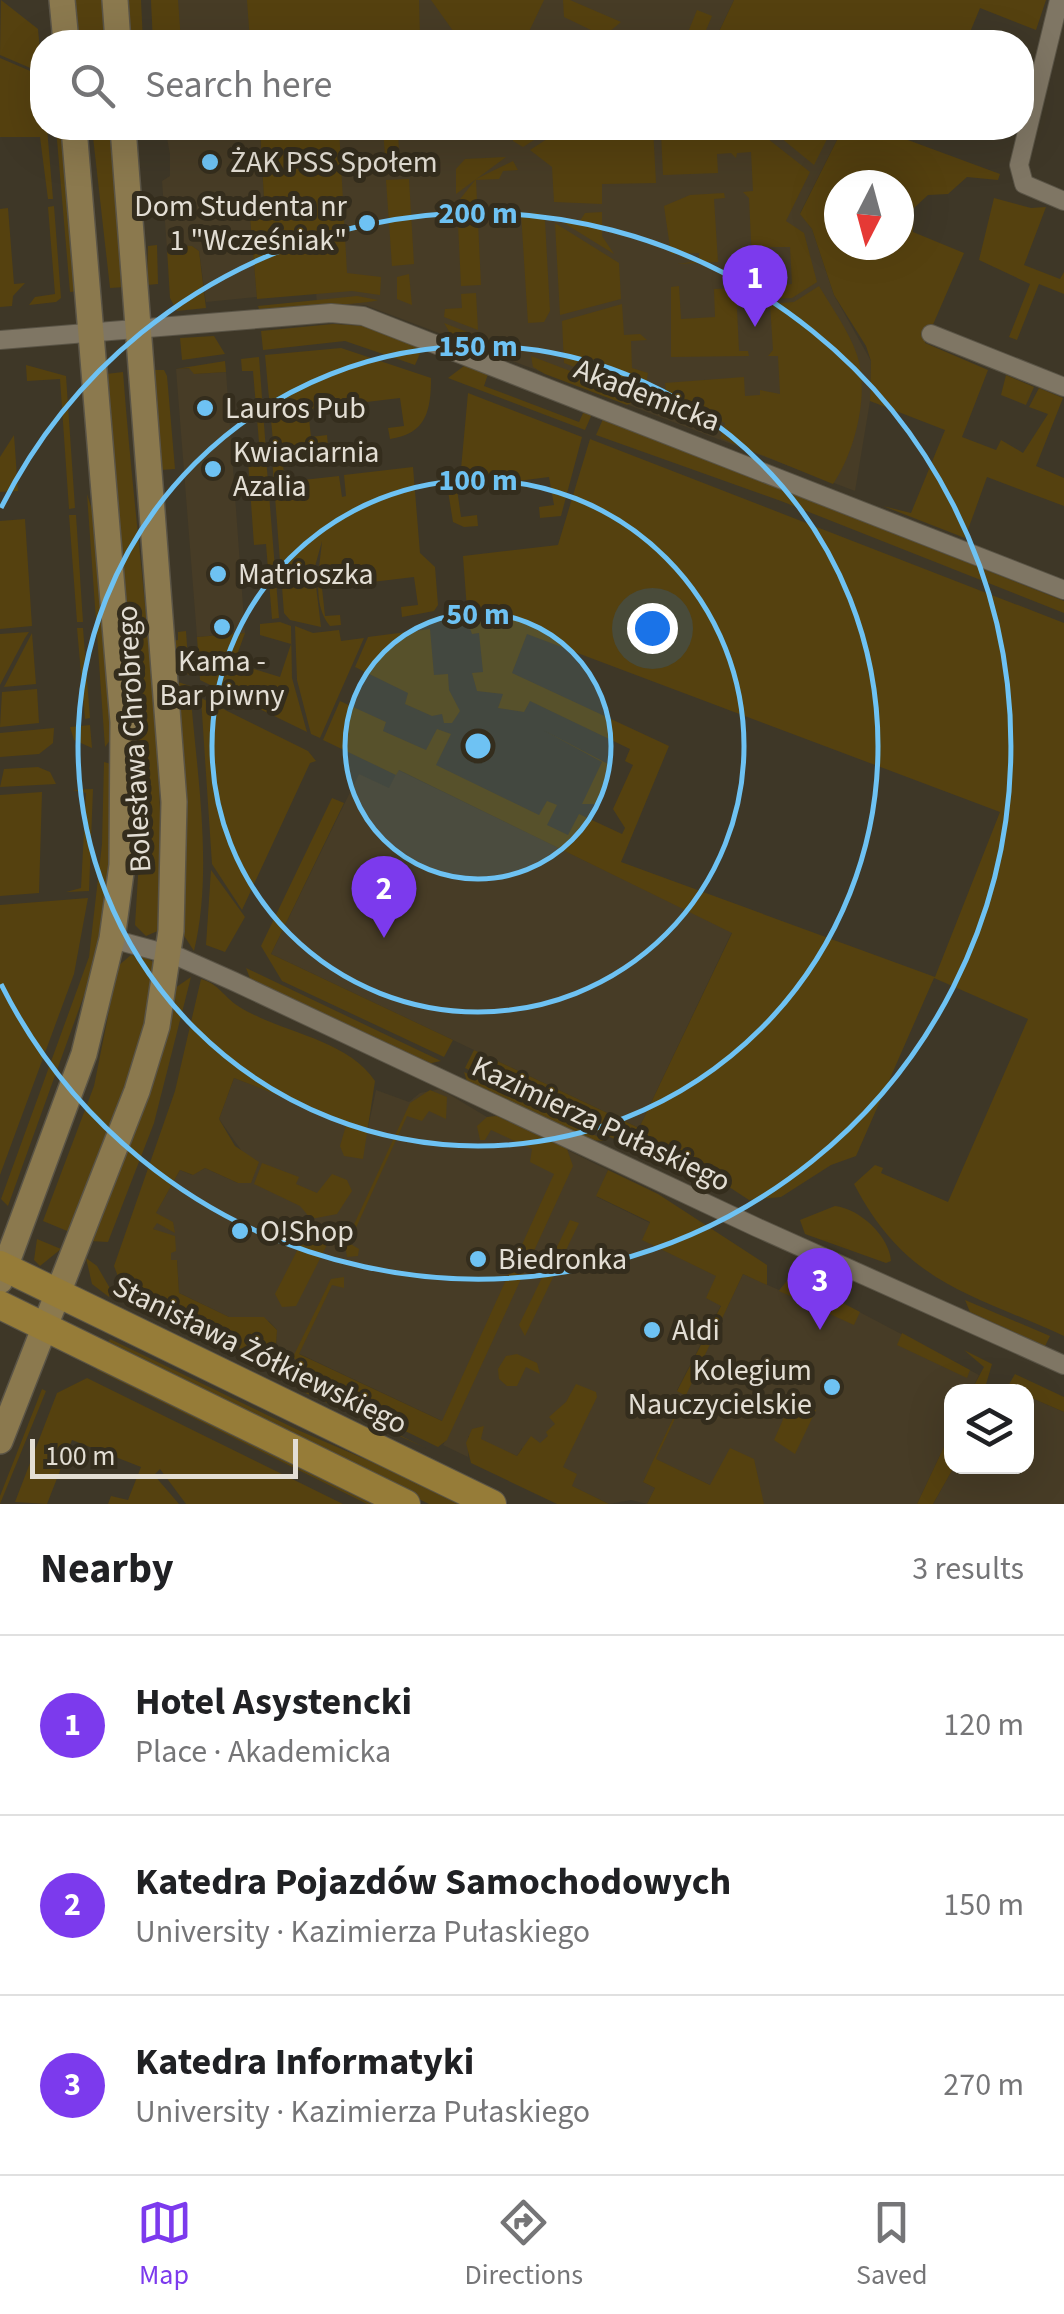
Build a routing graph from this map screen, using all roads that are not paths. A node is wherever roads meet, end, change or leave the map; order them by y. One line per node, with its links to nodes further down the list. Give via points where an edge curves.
1 (62, 0): 5 (street)
2 (115, 0): 6 (street)
3 (1059, 0): 4 (street)
4 (1059, 23): 7 (street)
5 (65, 30)
6 (117, 30)
7 (1034, 117)
8 (75, 140): 13 (street, Bolesława Chrobrego)
9 (125, 140): 12 (street, Bolesława Chrobrego)
10 (1028, 140): 11 (street, via 1019,174 1033,189)
11 (1064, 201)
12 (139, 332): 13 (street, Akademicka); 19 (street, Akademicka, via 363,316); 21 (street, Bolesława Chrobrego, via 174,802)
13 (94, 333): 15 (street, Akademicka); 17 (street, Bolesława Chrobrego)
14 (931, 334): 18 (street)
15 (62, 335): 16 (street, Akademicka); 17 (street, via 85,344)
16 (0, 340)
17 (95, 360): 20 (street, Bolesława Chrobrego, via 124,754 122,864)
18 (1064, 387)
19 (1064, 590)
20 (112, 938): 21 (street, Kazimierza Pułaskiego); 22 (street, Bolesława Chrobrego, via 74,1087)
21 (168, 954): 23 (street, Bolesława Chrobrego, via 138,1091); 26 (street, Kazimierza Pułaskiego)
22 (2, 1271): 23 (main road, Stanisława Żółkiewskiego)
23 (58, 1293): 25 (street, Bolesława Chrobrego); 29 (main road, Stanisława Żółkiewskiego)
24 (0, 1305): 25 (main road)
25 (46, 1326): 27 (street, Bolesława Chrobrego); 28 (main road)
26 (1064, 1365)
27 (0, 1441)
28 (406, 1504)
29 (492, 1504)

